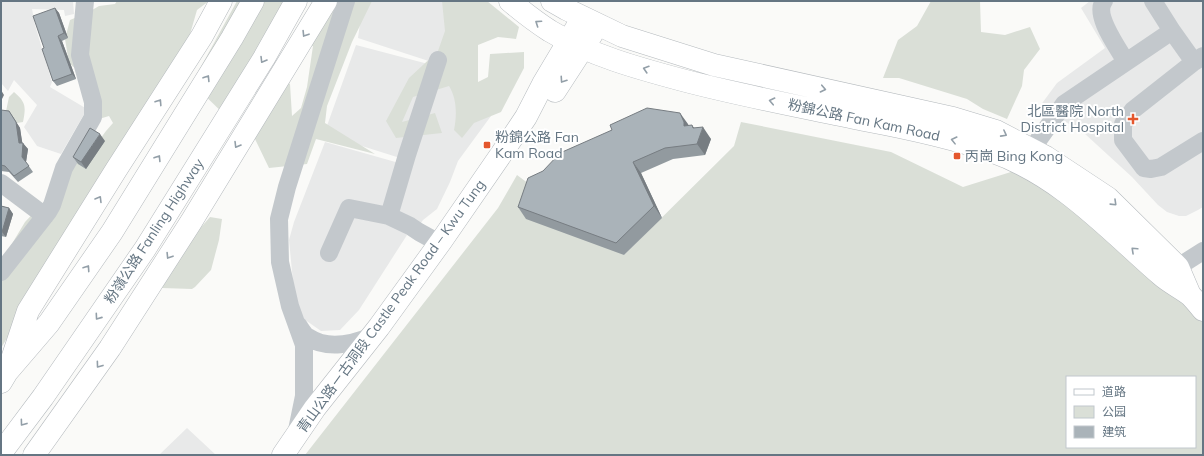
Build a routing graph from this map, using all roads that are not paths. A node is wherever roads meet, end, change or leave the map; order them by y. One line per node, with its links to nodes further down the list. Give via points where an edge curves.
1 (85, 1): 22 (street, via 80,55 93,102 93,117 64,168 52,205)
2 (221, 1): 32 (main road, one-way to 2, via 28,311 202,36)
3 (253, 1): 32 (main road, one-way to 3, via 49,323 112,232)
4 (296, 1): 34 (main road, 粉嶺公路 Fanling Highway, one-way to 34, via 264,58 145,249 43,397)
5 (326, 1): 35 (main road, one-way to 35, via 110,348)
6 (346, 1): 30 (street, via 279,219 280,262 290,306)
7 (510, 1): 13 (main road, 粉錦公路 Fan Kam Road, one-way to 7, via 526,15)
8 (552, 1): 11 (main road, 粉錦公路 Fan Kam Road)
9 (1104, 1): 17 (street, via 1103,21)
10 (1153, 1): 12 (street)
11 (590, 21): 13 (main road, 青山公路－古洞段 Castle Peak Road – Kwu Tung); 14 (main road, 粉錦公路 Fan Kam Road, via 622,36)
12 (1172, 31): 15 (street); 17 (street)
13 (577, 44): 18 (main road, 粉錦公路 Fan Kam Road, one-way to 13, via 644,69); 24 (main road, 青山公路－古洞段 Castle Peak Road – Kwu Tung, via 546,79 526,117)
14 (670, 51): 18 (street, via 680,60 727,74 731,81); 20 (main road, 粉錦公路 Fan Kam Road, one-way to 20, via 714,65 954,118 996,130)
15 (1199, 59): 19 (street, via 1133,110 1123,124 1124,140 1144,168 1161,167)
16 (438, 60): 23 (street, via 406,155)
17 (1126, 62): 20 (street, via 1064,104)
18 (728, 91): 20 (main road, 粉錦公路 Fan Kam Road, one-way to 18, via 994,152 941,136)
19 (1203, 141)
20 (1026, 157): 28 (main road, 粉錦公路 Fan Kam Road, via 1044,176)
21 (1, 183): 22 (street)
22 (45, 216): 27 (street)
23 (389, 216): 24 (street); 26 (street, via 349,208)
24 (439, 243): 31 (main road, 青山公路－古洞段 Castle Peak Road – Kwu Tung)
25 (1203, 251): 28 (street)
26 (329, 253)
27 (1, 272)
28 (1170, 272): 29 (main road, 粉錦公路 Fan Kam Road)
29 (1196, 302)
30 (297, 323): 31 (street, via 308,337 318,342 344,344); 33 (street, via 304,345 305,371 304,396)
31 (372, 336): 33 (main road, 青山公路－古洞段 Castle Peak Road – Kwu Tung)
32 (4, 377)
33 (296, 436): 36 (main road, 青山公路－古洞段 Castle Peak Road – Kwu Tung)
34 (1, 453)
35 (34, 455)
36 (283, 455)

